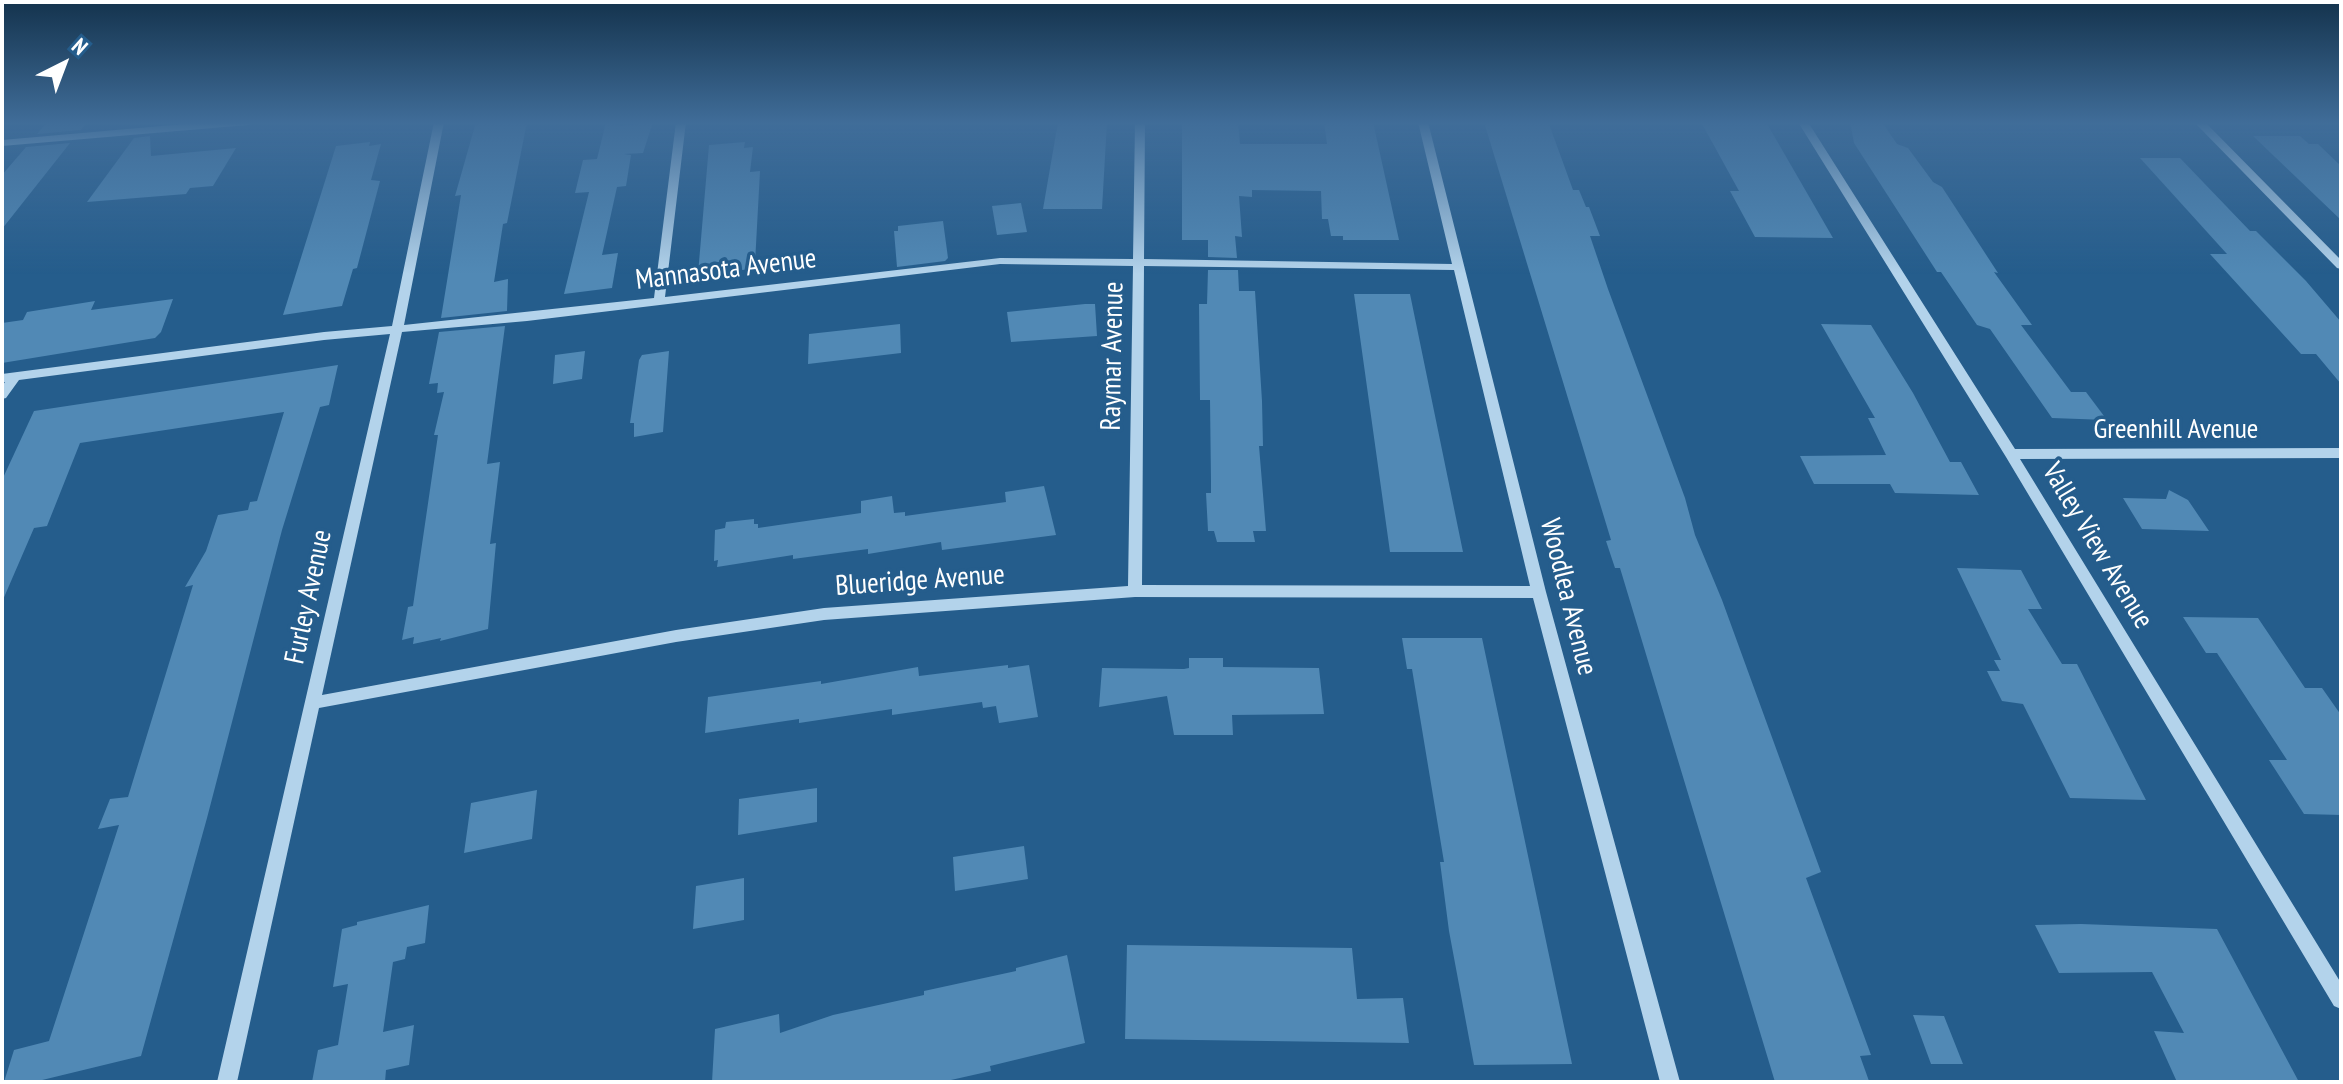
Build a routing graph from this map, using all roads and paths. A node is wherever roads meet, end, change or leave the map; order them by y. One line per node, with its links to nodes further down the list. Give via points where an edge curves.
1 (429, 173): 11 (street, Furley Avenue)
2 (675, 173): 10 (street)
3 (1140, 173): 7 (street, Raymar Avenue)
4 (1436, 173): 9 (street, Woodlea Avenue)
5 (1835, 173): 15 (street, Valley View Avenue)
6 (2249, 173): 8 (street)
7 (1139, 263): 9 (street, Mannasota Avenue); 10 (street, Mannasota Avenue, via 1000,261); 16 (street, Raymar Avenue)
8 (2341, 266)
9 (1459, 267): 17 (street, Woodlea Avenue)
10 (659, 302): 11 (street, Mannasota Avenue)
11 (396, 330): 12 (street, Mannasota Avenue); 18 (street, Furley Avenue)
12 (8, 377): 13 (street)
13 (2, 395)
14 (2341, 453): 15 (street, Greenhill Avenue)
15 (2011, 454): 19 (street, Valley View Avenue)
16 (1135, 591): 17 (street, Blueridge Avenue); 18 (street, Blueridge Avenue, via 824,614)
17 (1539, 592): 21 (street, Woodlea Avenue)
18 (313, 703): 20 (street, Furley Avenue)
19 (2341, 1000)
20 (227, 1082)
21 (1670, 1082)

